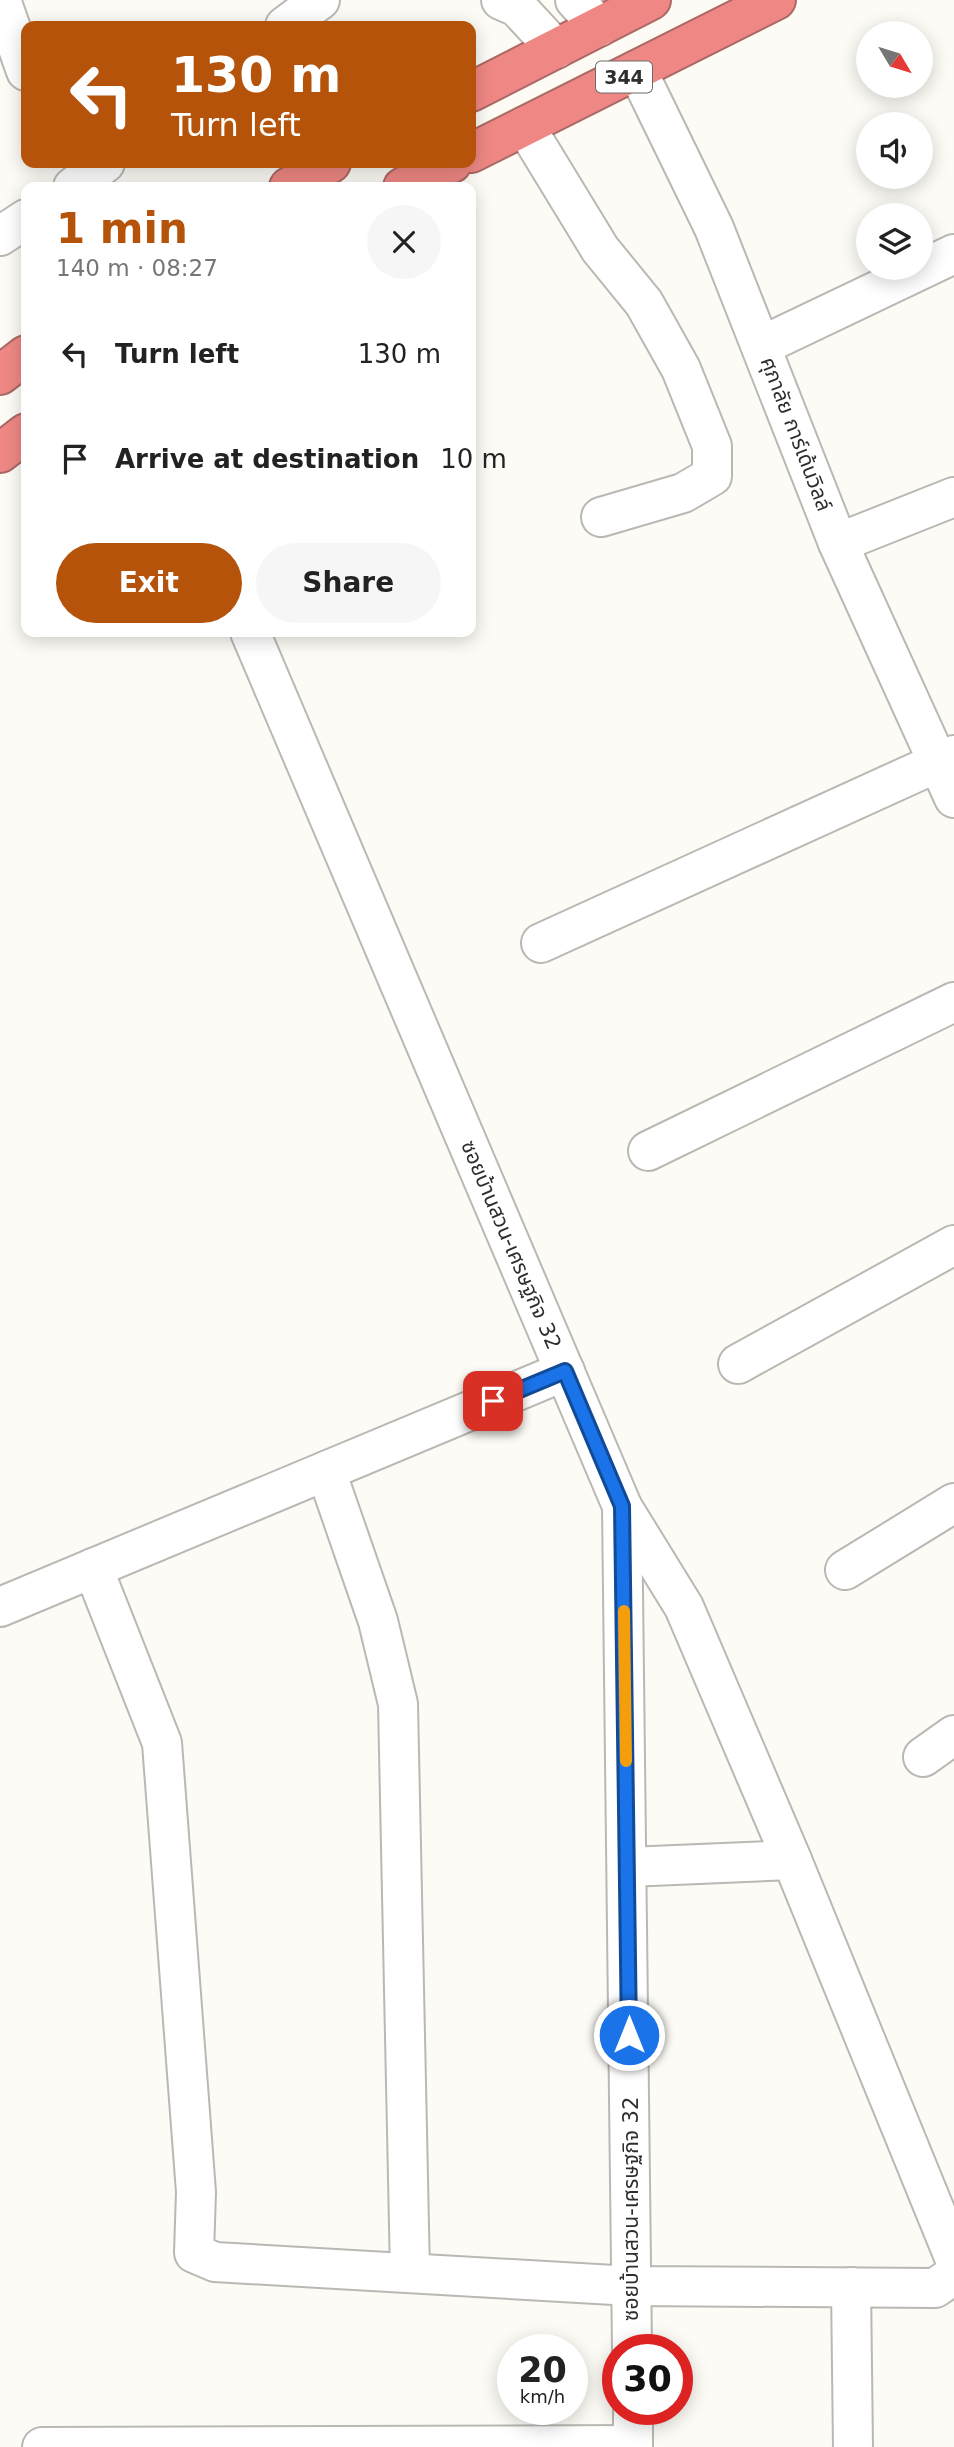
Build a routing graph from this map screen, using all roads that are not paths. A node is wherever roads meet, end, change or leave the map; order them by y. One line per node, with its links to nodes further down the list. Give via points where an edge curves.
1 (1, 0): 9 (street)
2 (320, 0): 7 (street)
3 (501, 0): 8 (street, via 517,8)
4 (651, 0): 6 (highway, 344)
5 (776, 0): 10 (highway, 344)
6 (587, 13): 8 (highway, 344)
7 (292, 21)
8 (556, 49): 11 (highway, 344)
9 (21, 57)
10 (637, 70): 12 (highway, 344); 23 (street, ศุภาลัย การ์เด้นวิลล์, via 714,228)
11 (476, 89)
12 (524, 126): 13 (highway, 344); 29 (street, via 600,250 644,303 681,369 712,446 712,476 683,493)
13 (476, 150)
14 (98, 168): 17 (street)
15 (322, 168): 18 (highway)
16 (442, 168): 19 (highway)
17 (78, 182)
18 (298, 182)
19 (413, 182)
20 (21, 222): 21 (street)
21 (0, 236)
22 (954, 254): 23 (street)
23 (761, 346): 30 (street, ศุภาลัย การ์เด้นวิลล์)
24 (21, 359): 25 (highway)
25 (0, 375)
26 (21, 437): 27 (highway)
27 (0, 453)
28 (954, 497): 30 (street)
29 (601, 517)
30 (838, 542): 32 (street, ศุภาลัย การ์เด้นวิลล์)
31 (252, 637): 39 (street, ซอยบ้านสวน-เศรษฐกิจ 32)
32 (946, 759): 33 (street, ศุภาลัย การ์เด้นวิลล์); 34 (street)
33 (954, 798)
34 (541, 943)
35 (954, 1002): 36 (street)
36 (648, 1151)
37 (954, 1245): 38 (street)
38 (738, 1364)
39 (565, 1371): 40 (street); 42 (street, ซอยบ้านสวน-เศรษฐกิจ 32)
40 (326, 1471): 43 (street); 51 (street, via 378,1621 398,1704)
41 (954, 1503): 44 (street)
42 (622, 1506): 48 (street, via 684,1607); 49 (street, ซอยบ้านสวน-เศรษฐกิจ 32)
43 (93, 1568): 45 (street); 51 (street, via 162,1744 196,2192 194,2253 215,2262)
44 (845, 1570)
45 (0, 1607)
46 (954, 1735): 47 (street)
47 (923, 1757)
48 (792, 1860): 49 (street); 50 (street)
49 (628, 1867): 53 (street, ซอยบ้านสวน-เศรษฐกิจ 32)
50 (954, 2256)
51 (410, 2273): 53 (street)
52 (954, 2275): 54 (street, via 935,2288)
53 (631, 2286): 54 (street); 55 (street, ซอยบ้านสวน-เศรษฐกิจ 32)
54 (852, 2287): 58 (street)
55 (632, 2334)
56 (633, 2434): 57 (street)
57 (42, 2447)
58 (853, 2447)

